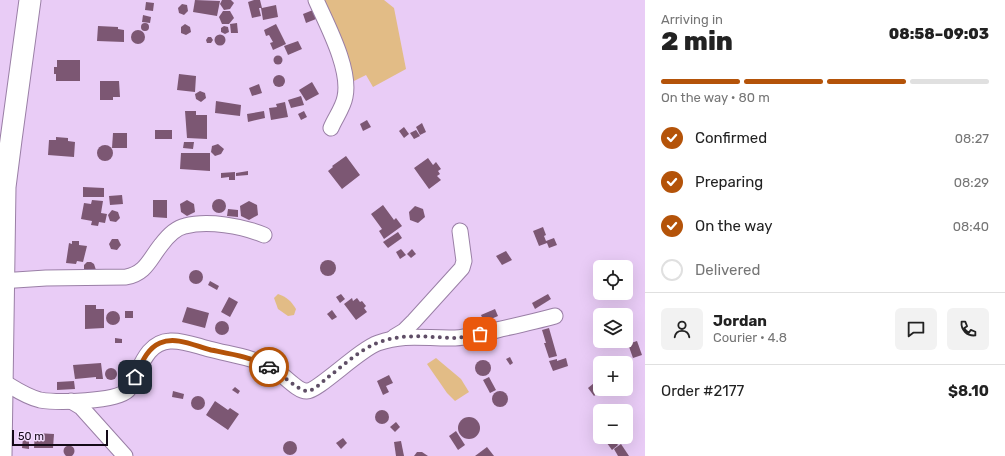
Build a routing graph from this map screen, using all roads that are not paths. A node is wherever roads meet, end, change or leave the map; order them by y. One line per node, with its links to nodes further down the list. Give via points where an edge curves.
1 (30, 0): 6 (street, via 6,187)
2 (316, 0): 3 (street, via 336,43 345,77 346,96)
3 (331, 128)
4 (460, 231): 8 (street, via 464,261 462,268 404,331)
5 (264, 234): 6 (street, via 237,226 184,226 173,232 142,271 134,275 115,278)
6 (2, 281): 9 (street)
7 (555, 316): 8 (street, via 455,338)
8 (392, 338): 10 (street, via 359,353 319,385 305,392 260,361 179,341 169,341 153,347 130,389 124,394 112,398)
9 (2, 381): 10 (street, via 40,400); 11 (street)
10 (71, 401): 12 (street, via 81,408)
11 (1, 456)
12 (125, 456)

